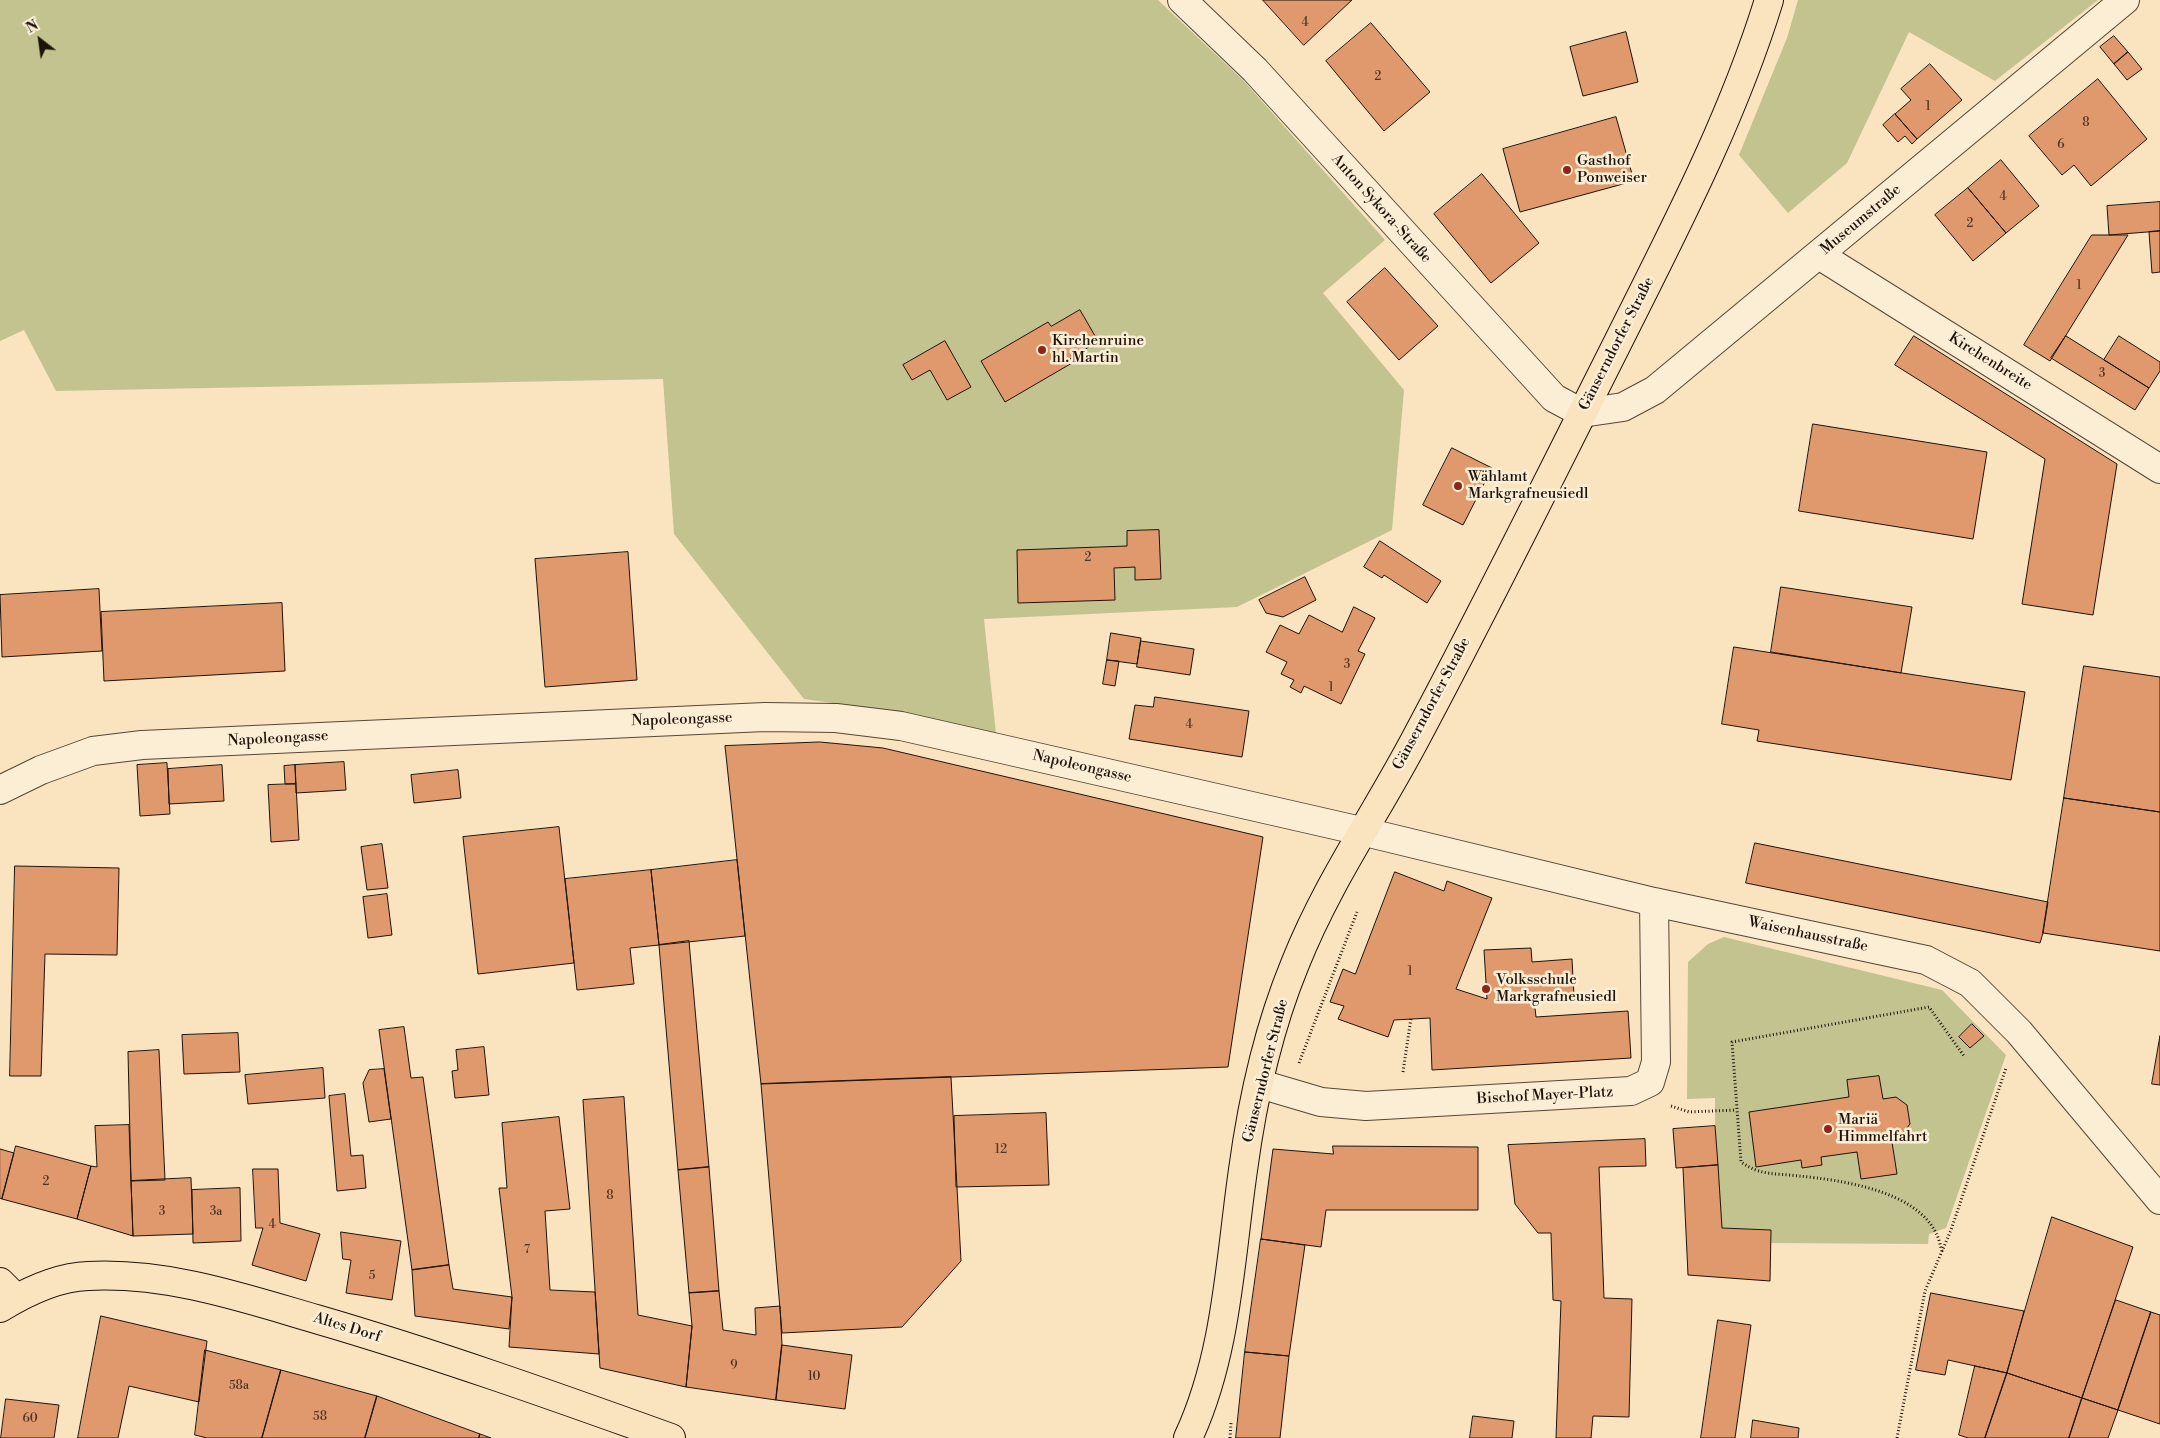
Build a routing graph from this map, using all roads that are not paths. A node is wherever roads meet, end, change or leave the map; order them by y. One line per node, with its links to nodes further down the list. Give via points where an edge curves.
1 (1182, 0): 5 (street, Anton Sykora-Straße, via 1256,70 1554,398)
2 (1770, 0): 5 (main road, Gänserndorfer Straße, via 1753,54 1704,166)
3 (2124, 0): 4 (street, Museumstraße)
4 (1820, 255): 5 (street, Museumstraße, via 1655,390 1623,408); 6 (street, Kirchenbreite)
5 (1582, 413): 8 (main road, Gänserndorfer Straße, via 1414,742)
6 (2160, 469)
7 (0, 790): 8 (street, Napoleongasse, via 41,770 93,751 142,745 685,720 836,718 901,726)
8 (1361, 831): 9 (street, Waisenhausstraße); 10 (main road, Gänserndorfer Straße, via 1294,966 1279,1007)
9 (1654, 902): 10 (street, Bischof Mayer-Platz, via 1656,1062 1650,1082 1631,1091 1366,1106 1321,1102); 11 (street, Waisenhausstraße, via 1926,960 1970,983 2019,1032)
10 (1260, 1084): 14 (main road, Gänserndorfer Straße, via 1243,1165 1220,1335 1212,1372)
11 (2160, 1200)
12 (5, 1296): 13 (main road, Altes Dorf, via 86,1276 133,1276 186,1283 374,1336)
13 (670, 1438)
14 (1188, 1438)

